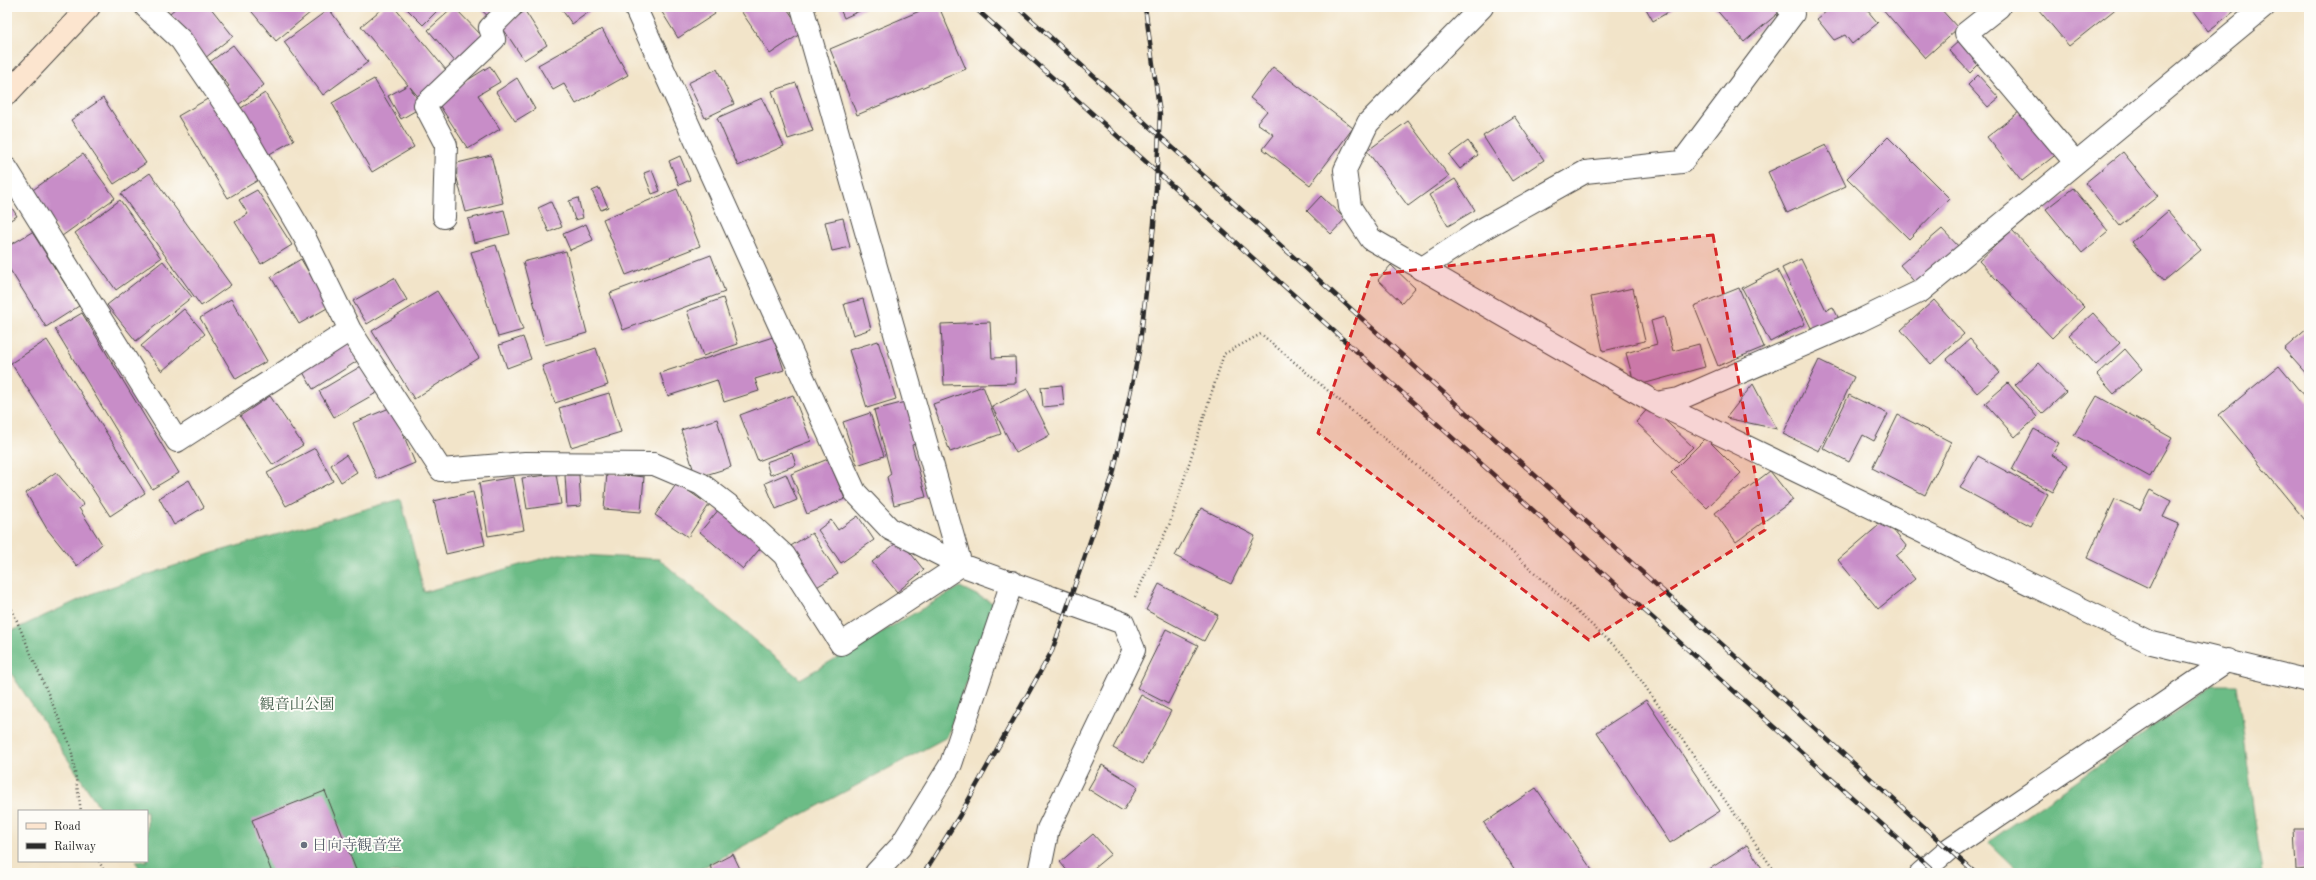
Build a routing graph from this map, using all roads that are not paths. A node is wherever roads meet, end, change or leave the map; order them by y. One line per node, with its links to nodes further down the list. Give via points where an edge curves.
1 (89, 7): 10 (street)
2 (146, 7): 15 (street, via 181,40 237,122 305,238)
3 (511, 7): 13 (street, via 490,28 494,39 425,105 446,145)
4 (635, 7): 17 (street, via 855,492 890,529)
5 (802, 7): 17 (street)
6 (1482, 7): 14 (street, via 1368,122 1345,170 1350,207 1371,239)
7 (1788, 7): 14 (street, via 1793,14 1682,162 1585,172)
8 (1999, 7): 11 (street, via 1966,33)
9 (2264, 7): 11 (street)
10 (7, 94)
11 (2075, 162): 16 (street, via 1921,291 1859,321 1679,399)
12 (7, 169): 15 (street, via 177,441)
13 (444, 217)
14 (1421, 268): 16 (street)
15 (350, 330): 17 (street, via 441,470 525,464 654,464 701,484 735,510 784,555 841,644)
16 (1656, 403): 19 (street, via 2152,643)
17 (961, 565): 18 (street)
18 (1012, 582): 21 (street, via 951,764 900,847); 22 (street, via 1123,623 1134,650 1048,829)
19 (2228, 660): 20 (street); 23 (street, via 1949,849)
20 (2309, 681)
21 (876, 873)
22 (1039, 873)
23 (1921, 873)

